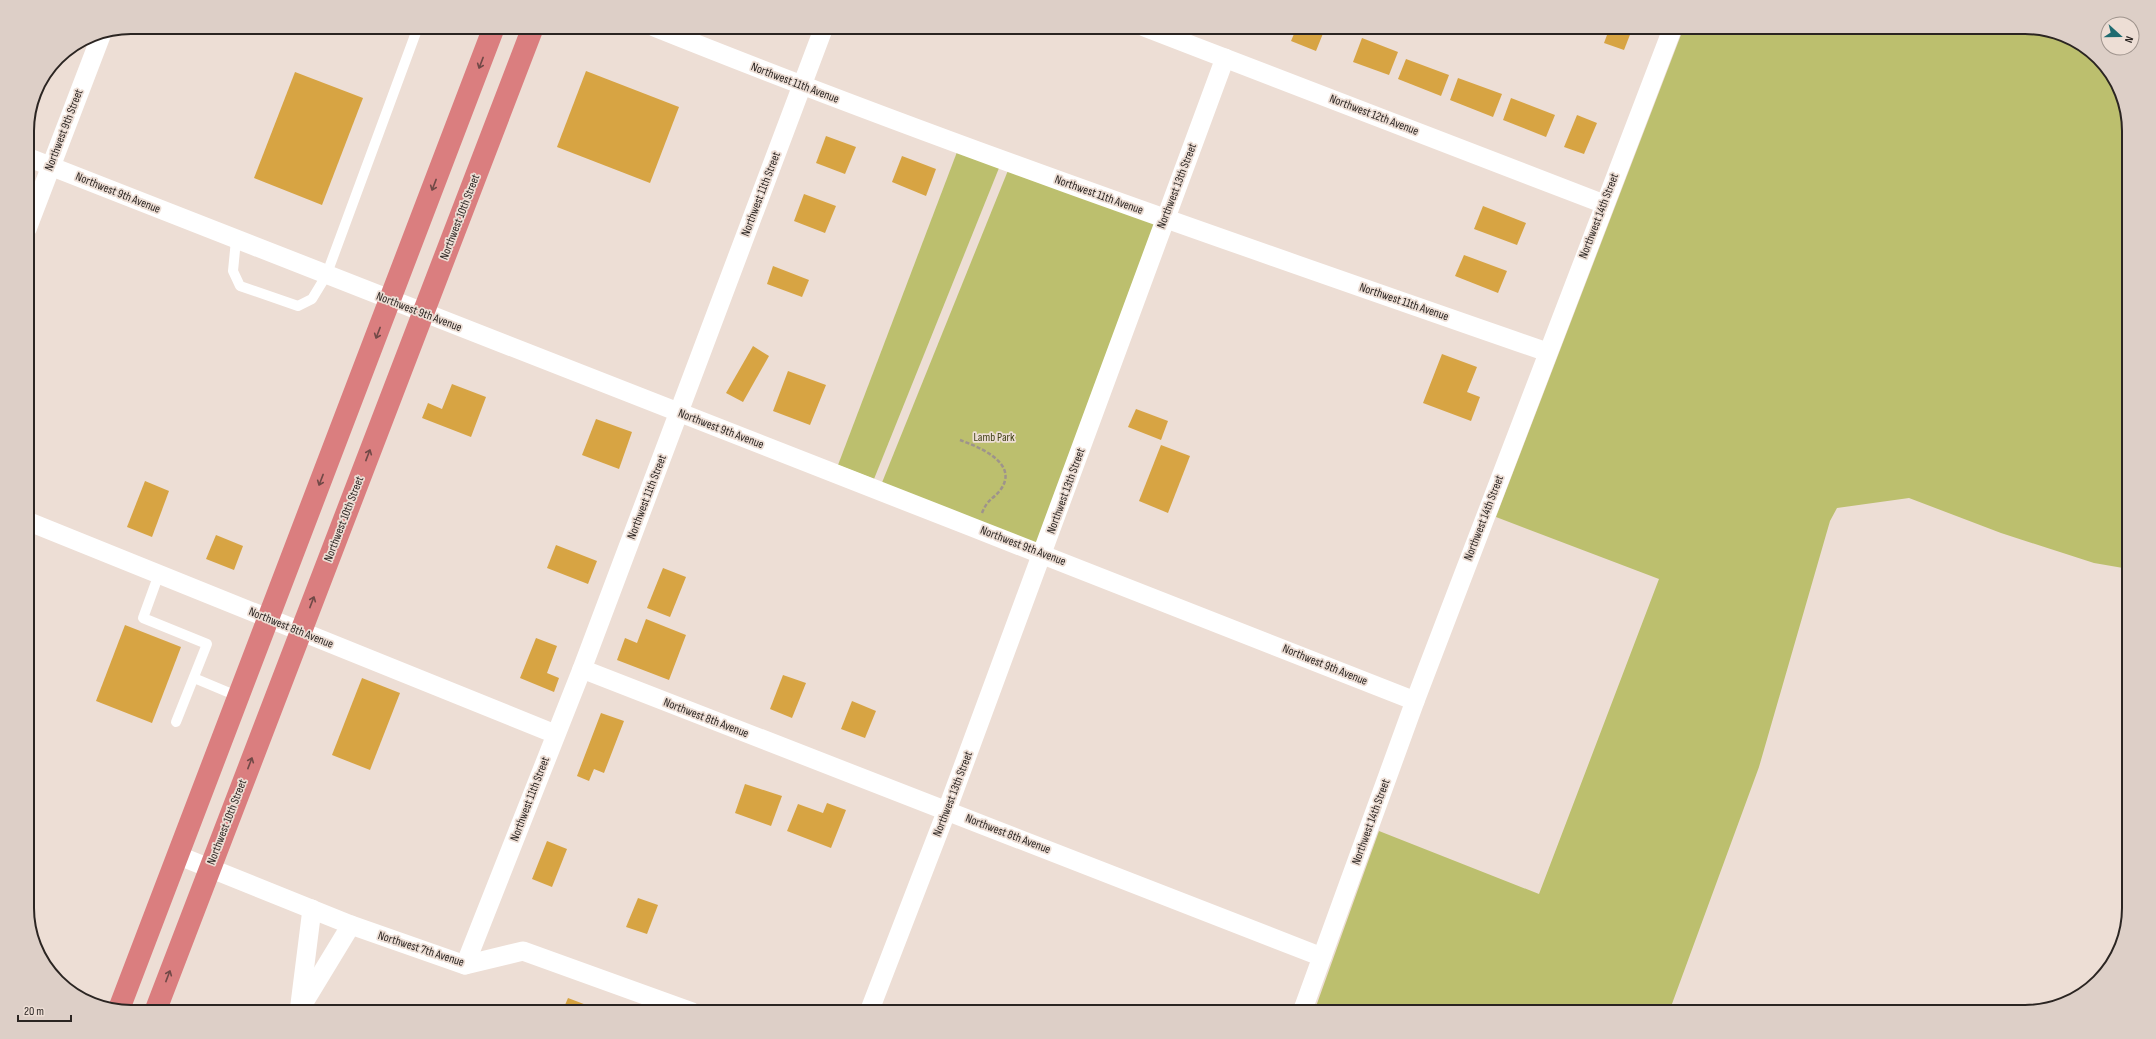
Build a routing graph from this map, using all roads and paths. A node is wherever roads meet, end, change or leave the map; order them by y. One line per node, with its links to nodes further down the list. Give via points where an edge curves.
1 (415, 34): 17 (lane)
2 (491, 34): 18 (highway, one-way to 18)
3 (530, 34): 19 (highway, Northwest 10th Street)
4 (672, 34): 10 (street, Northwest 11th Avenue)
5 (821, 34): 10 (street, Northwest 11th Street)
6 (1162, 34): 9 (street, Northwest 12th Avenue)
7 (1669, 34): 13 (street, Northwest 14th Street)
8 (100, 39): 12 (street, Northwest 9th Street)
9 (1225, 58): 13 (street, Northwest 12th Avenue); 15 (street, Northwest 13th Street)
10 (802, 86): 15 (street, Northwest 11th Avenue); 21 (street, Northwest 11th Street)
11 (34, 160): 12 (street, Northwest 9th Avenue)
12 (50, 166): 14 (street, Northwest 9th Street); 16 (street, Northwest 9th Avenue)
13 (1604, 204): 20 (street, Northwest 14th Street)
14 (34, 209)
15 (1165, 219): 20 (street, Northwest 11th Avenue); 25 (street, Northwest 13th Street)
16 (236, 240): 17 (street, Northwest 9th Avenue); 17 (lane, via 233,271 240,286 298,306 312,299)
17 (326, 276): 18 (street, Northwest 9th Avenue)
18 (390, 301): 19 (street, Northwest 9th Avenue); 27 (highway, one-way to 27)
19 (422, 314): 21 (street, Northwest 9th Avenue); 28 (highway, Northwest 10th Street, one-way to 19)
20 (1547, 352): 32 (street, Northwest 14th Street)
21 (679, 412): 24 (street, Northwest 9th Avenue); 29 (street, Northwest 11th Street)
22 (960, 440): 24 (path, via 991,453 1006,476 1000,490 987,502)
23 (34, 524): 26 (street, Northwest 8th Avenue)
24 (975, 528): 25 (street, Northwest 9th Avenue)
25 (1043, 554): 32 (street, Northwest 9th Avenue); 35 (street, Northwest 13th Street)
26 (159, 574): 27 (street, Northwest 8th Avenue); 30 (lane, via 143,618 207,644)
27 (268, 619): 28 (street, Northwest 8th Avenue); 31 (highway)
28 (300, 632): 34 (street, Northwest 8th Avenue); 37 (highway, Northwest 10th Street, one-way to 28)
29 (582, 669): 34 (street, Northwest 11th Street); 35 (street, Northwest 8th Avenue)
30 (194, 678): 31 (lane); 33 (lane)
31 (237, 696): 36 (highway)
32 (1415, 701): 40 (street, Northwest 14th Street)
33 (176, 722)
34 (555, 734): 41 (street, Northwest 11th Street)
35 (948, 810): 40 (street, Northwest 8th Avenue); 47 (street, Northwest 13th Street)
36 (177, 855): 37 (street, Northwest 7th Avenue); 42 (highway)
37 (209, 868): 38 (street, Northwest 7th Avenue); 43 (highway, Northwest 10th Street, one-way to 37)
38 (312, 909): 39 (street, Northwest 7th Avenue); 44 (street)
39 (351, 925): 41 (street, Northwest 7th Avenue); 45 (street)
40 (1322, 957): 48 (street, Northwest 14th Street)
41 (465, 965): 46 (street, Northwest 7th Avenue, via 523,951)
42 (120, 1004)
43 (158, 1005)
44 (300, 1005)
45 (303, 1005)
46 (673, 1005)
47 (872, 1005)
48 (1305, 1005)

